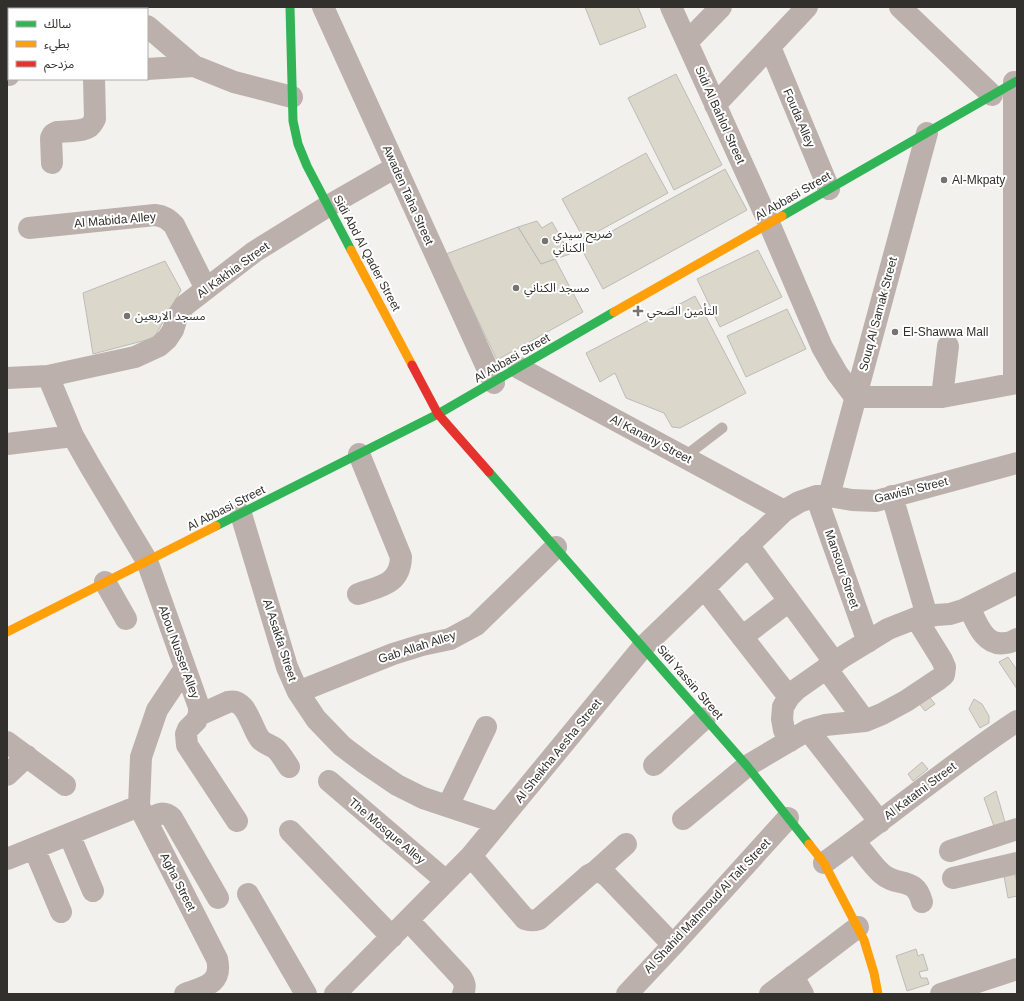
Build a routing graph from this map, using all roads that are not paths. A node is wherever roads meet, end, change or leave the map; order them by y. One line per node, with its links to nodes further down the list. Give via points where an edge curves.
1 (290, 7): 15 (street, Sidi Abd Al Qader Street)
2 (323, 7): 19 (street, Awaden Taha Street)
3 (671, 7): 8 (street, Sidi Al Bahlol Street)
4 (721, 7): 8 (street)
5 (807, 7): 9 (street)
6 (909, 10): 14 (street)
7 (148, 27): 10 (street)
8 (687, 42): 16 (street, Sidi Al Bahlol Street)
9 (770, 47): 16 (street); 20 (street, Fouda Alley)
10 (194, 66): 11 (street); 15 (street, via 234,82)
11 (148, 69)
12 (94, 80): 18 (street, via 93,124 84,129 53,134)
13 (1015, 82): 14 (street, Al Abbasi Street); 30 (street)
14 (992, 95): 17 (street, Al Abbasi Street)
15 (292, 97): 21 (street, Sidi Abd Al Qader Street, via 293,121 298,144)
16 (715, 105): 22 (street, Sidi Al Bahlol Street)
17 (927, 133): 20 (street, Al Abbasi Street); 31 (street, Souq Al Samak Street)
18 (52, 163)
19 (396, 167): 21 (street, Al Kakhia Street); 29 (street, Awaden Taha Street)
20 (829, 189): 22 (street, Al Abbasi Street)
21 (328, 206): 24 (street, Al Kakhia Street, via 254,252); 33 (street, Sidi Abd Al Qader Street)
22 (769, 224): 26 (street, Al Abbasi Street); 31 (street, Sidi Al Bahlol Street, via 822,347)
23 (29, 228): 24 (street, Al Mabida Alley, via 162,216 174,225)
24 (206, 289): 27 (street, Al Kakhia Street, via 184,306 173,330 158,346 135,357)
25 (948, 346): 32 (street)
26 (519, 368): 29 (street, Al Abbasi Street); 38 (street, Al Kanany Street)
27 (48, 376): 28 (street, Al Kakhia Street); 35 (street, Abou Nusser Alley)
28 (7, 378)
29 (494, 382): 33 (street, Al Abbasi Street)
30 (1016, 383): 32 (street)
31 (855, 397): 32 (street); 40 (street, Souq Al Samak Street)
32 (942, 397)
33 (438, 414): 37 (street, Al Abbasi Street); 45 (street, Sidi Yassin Street)
34 (722, 428): 38 (lane)
35 (73, 436): 36 (street); 46 (street, Abou Nusser Alley)
36 (7, 444)
37 (359, 454): 43 (street, Al Abbasi Street); 50 (street, via 401,557 401,565 398,573 386,584)
38 (684, 457): 42 (street, Al Kanany Street)
39 (1017, 463): 41 (street, Gawish Street)
40 (823, 496): 41 (street, Gawish Street, via 876,500); 42 (street, via 799,502); 58 (street, Mansour Street)
41 (892, 496): 53 (street)
42 (784, 511): 44 (street, Al Sheikha Aesha Street)
43 (241, 514): 46 (street, Al Abbasi Street); 62 (street, Al Asakfa Street, via 287,667)
44 (748, 545): 49 (street, Al Sheikha Aesha Street); 51 (street)
45 (556, 547): 59 (street, Sidi Yassin Street); 62 (street, Gab Allah Alley, via 476,625 450,639 393,654)
46 (147, 561): 47 (street, Al Abbasi Street); 61 (street, Abou Nusser Alley)
47 (105, 582): 54 (street); 55 (street, Al Abbasi Street)
48 (1017, 582): 52 (street)
49 (704, 588): 56 (street); 59 (street, Al Sheikha Aesha Street)
50 (358, 594)
51 (789, 601): 56 (street); 60 (street)
52 (969, 607): 53 (street, via 950,614); 57 (street, via 983,635 993,642 1003,644)
53 (921, 617): 58 (street, via 888,629); 66 (street, via 945,667 944,674 906,701)
54 (126, 619)
55 (7, 632)
56 (742, 637): 63 (street)
57 (1017, 639)
58 (868, 642): 60 (street)
59 (643, 647): 65 (street, Sidi Yassin Street); 85 (street, Al Sheikha Aesha Street)
60 (831, 666): 63 (street); 66 (street)
61 (185, 668): 64 (street, Abou Nusser Alley, via 199,707); 80 (street, via 157,710 141,757)
62 (298, 692): 79 (street, Al Asakfa Street, via 316,719 342,746 397,785 423,798)
63 (788, 697): 70 (street, via 783,707 782,719)
64 (199, 715): 75 (street, via 228,702 237,703 243,707 260,739 277,750); 83 (street, Abou Nusser Alley, via 188,729 187,745)
65 (705, 718): 73 (street); 74 (street, Sidi Yassin Street)
66 (866, 721): 69 (street, via 825,725)
67 (1017, 721): 84 (street, Al Katatni Street)
68 (486, 727): 79 (street)
69 (808, 730): 70 (street); 84 (street)
70 (790, 741): 74 (street)
71 (7, 742): 72 (street)
72 (27, 756): 76 (street); 78 (street)
73 (654, 765)
74 (747, 766): 81 (street, Sidi Yassin Street); 82 (street)
75 (289, 767)
76 (7, 775)
77 (328, 781): 99 (street, The Mosque Alley)
78 (65, 785)
79 (448, 806): 85 (street, Al Asakfa Street)
80 (143, 813): 88 (street); 102 (street, via 162,813 172,818); 112 (street, Agha Street, via 219,966 218,973 210,984)
81 (788, 818): 95 (street, Sidi Yassin Street); 108 (street, Al Shahid Mahmoud Al Talt Street)
82 (683, 819)
83 (237, 821)
84 (880, 822): 89 (street, Al Katatni Street)
85 (498, 823): 93 (street, Al Sheikha Aesha Street)
86 (1017, 829): 92 (street)
87 (290, 831): 107 (street)
88 (69, 834): 91 (street); 100 (street)
89 (854, 841): 95 (street, Al Katatni Street); 103 (street, via 886,877 908,883 915,888)
90 (626, 844): 97 (street)
91 (34, 848): 94 (street); 104 (street)
92 (950, 851)
93 (471, 856): 97 (street, via 529,921 539,919); 99 (street, Al Sheikha Aesha Street)
94 (7, 859)
95 (824, 863): 106 (street, Sidi Yassin Street)
96 (1017, 863): 98 (street)
97 (595, 872): 108 (street, via 607,876)
98 (953, 878)
99 (446, 881): 105 (street, Al Sheikha Aesha Street)
100 (93, 891)
101 (248, 894): 113 (street)
102 (218, 898)
103 (922, 902)
104 (61, 912)
105 (408, 920): 107 (street, Al Sheikha Aesha Street); 115 (street, via 465,982)
106 (858, 927): 110 (street); 118 (street, Sidi Yassin Street, via 874,973)
107 (392, 936): 114 (street, Al Sheikha Aesha Street)
108 (673, 945): 116 (street, Al Shahid Mahmoud Al Talt Street)
109 (1017, 969): 111 (street)
110 (798, 985): 117 (street)
111 (946, 993)
112 (185, 994)
113 (306, 994)
114 (336, 994)
115 (463, 994)
116 (627, 994)
117 (770, 994)
118 (878, 994)

